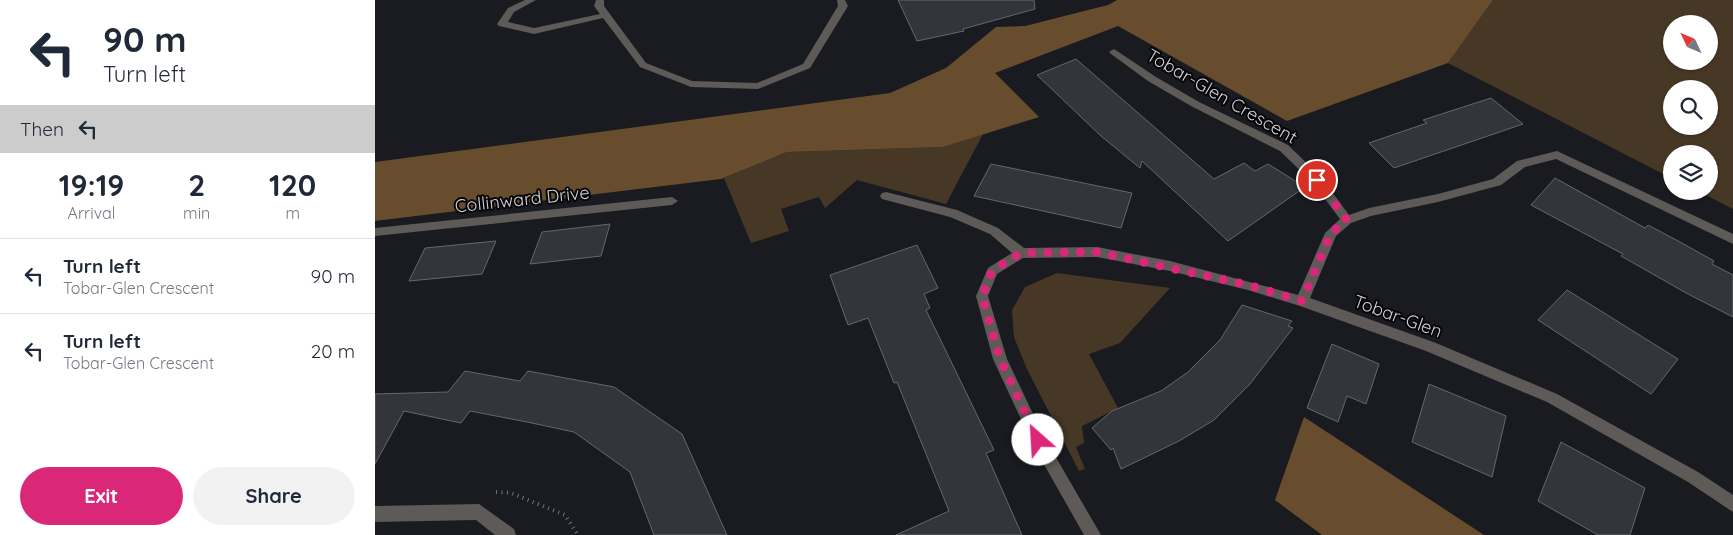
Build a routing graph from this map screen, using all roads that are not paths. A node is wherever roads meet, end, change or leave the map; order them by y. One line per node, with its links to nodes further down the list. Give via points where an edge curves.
1 (532, 0): 4 (street, via 511,10 502,24 534,31)
2 (600, 0): 4 (street, via 599,6)
3 (841, 0): 4 (street, via 843,6 807,66 758,86 691,84 643,65)
4 (606, 15)
5 (1114, 52): 8 (street, Tobar-Glen Crescent, via 1195,104 1284,148 1317,180)
6 (886, 196): 11 (street, via 953,213 994,231)
7 (672, 201): 9 (street, Collinward Drive)
8 (1347, 220): 10 (street, via 1497,182 1521,164 1557,155); 12 (street, via 1331,233)
9 (375, 232)
10 (1733, 239)
11 (1021, 253): 12 (street, Tobar-Glen, via 1097,252 1240,283); 16 (street, via 992,271 982,296 1000,359 1038,440)
12 (1302, 301): 13 (street, Tobar-Glen, via 1431,346 1552,398 1693,477)
13 (1733, 504)
14 (375, 514): 15 (street, via 479,512)
15 (507, 535)
16 (1093, 535)

